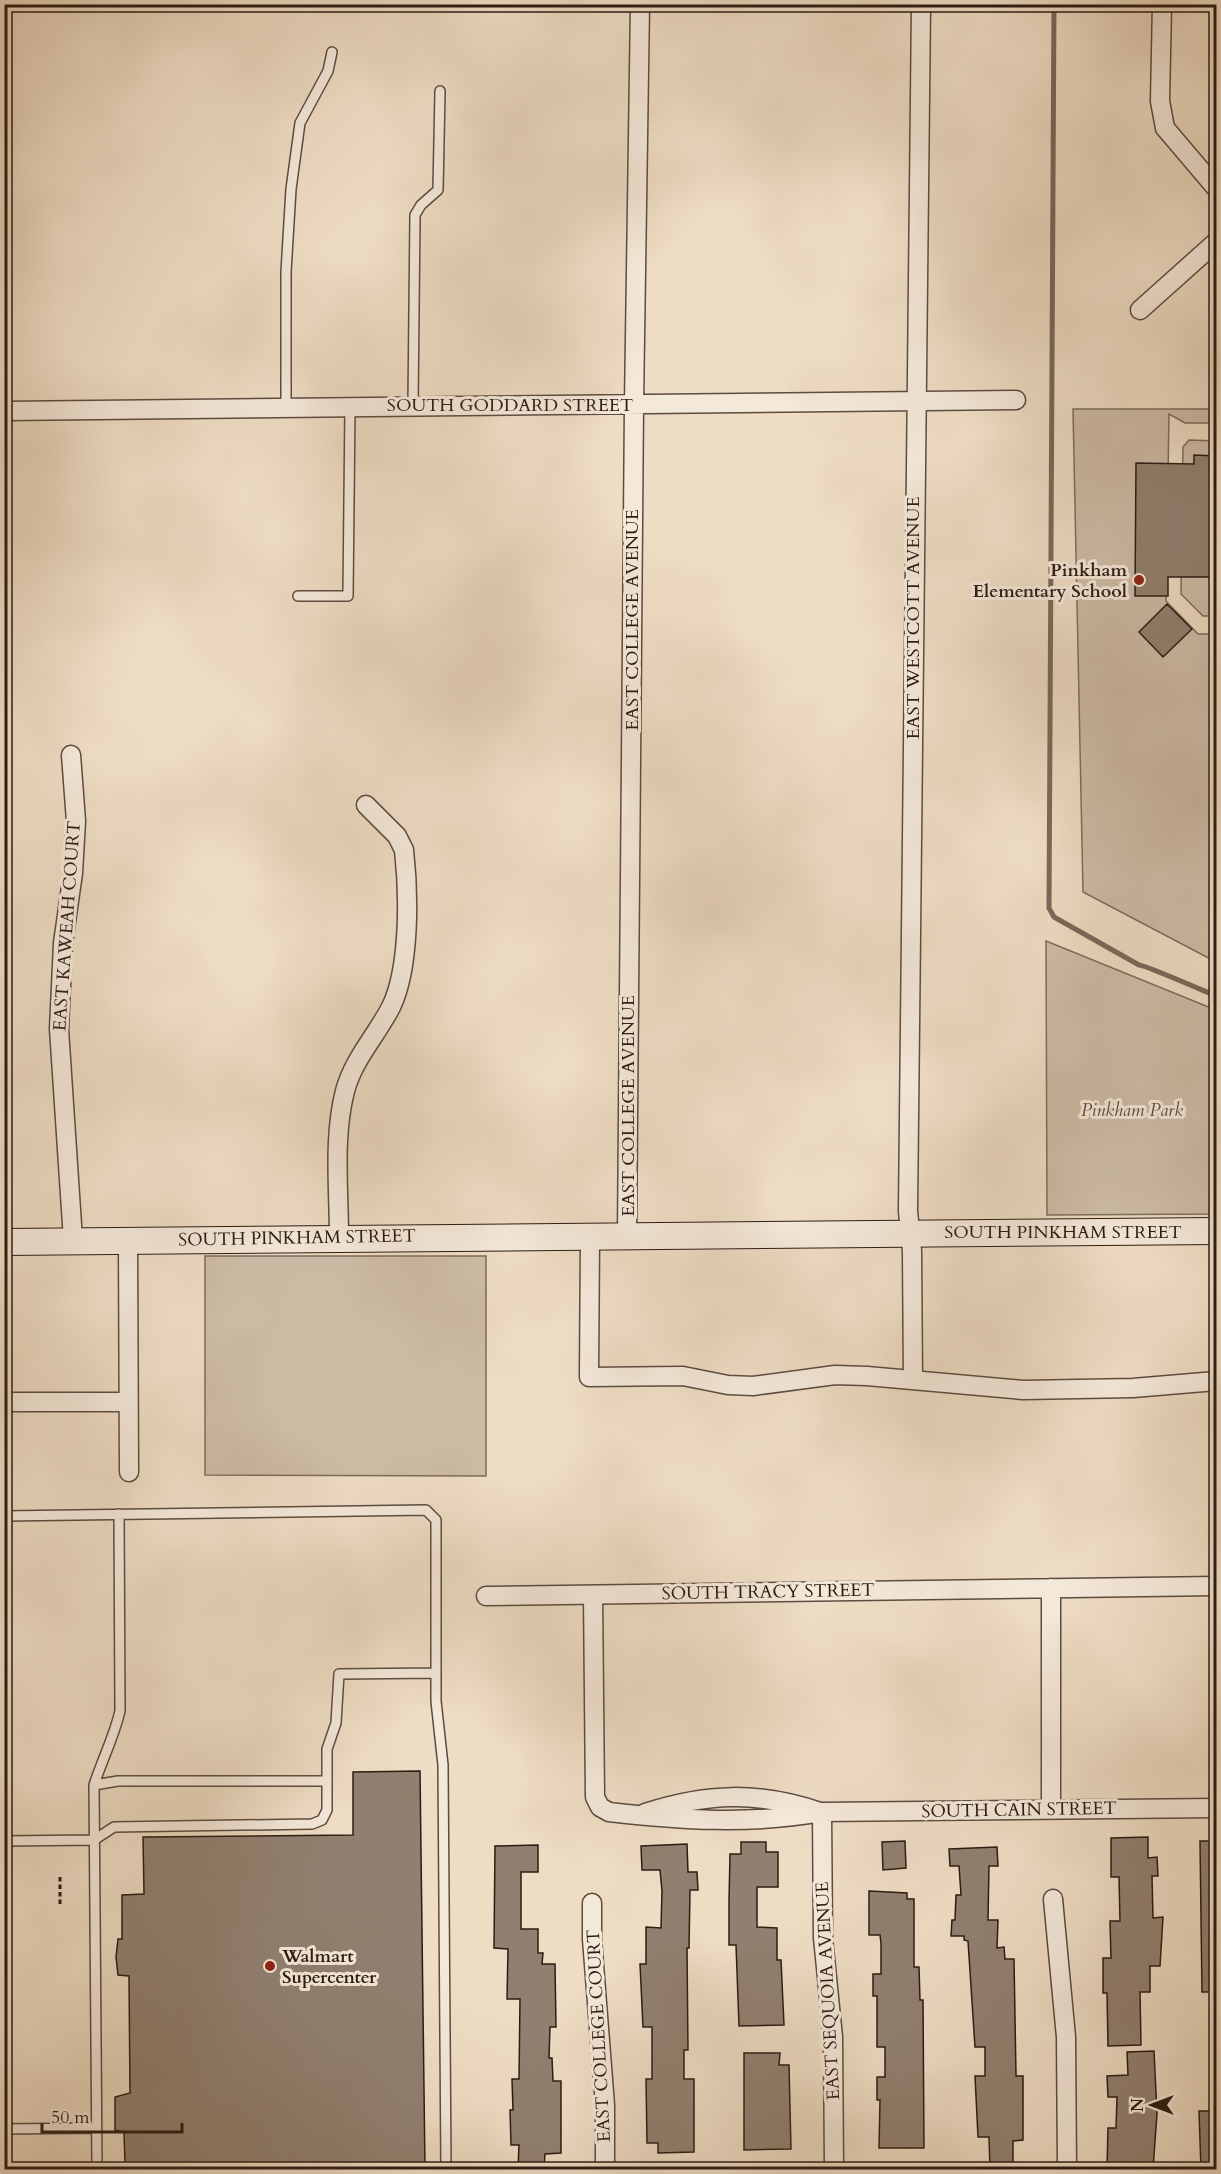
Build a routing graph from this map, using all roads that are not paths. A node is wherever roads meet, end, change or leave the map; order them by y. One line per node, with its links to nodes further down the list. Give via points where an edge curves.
1 (640, 4): 11 (street, EAST COLLEGE AVENUE)
2 (921, 4): 10 (street, EAST WESTCOTT AVENUE)
3 (1162, 4): 6 (street, via 1160,101 1165,128)
4 (332, 52): 13 (lane, via 328,71 300,123 291,189 286,272)
5 (440, 91): 12 (lane, via 438,190 415,215)
6 (1216, 188)
7 (1216, 242): 8 (street)
8 (1140, 310)
9 (1016, 400): 10 (street, SOUTH GODDARD STREET)
10 (915, 401): 11 (street, SOUTH GODDARD STREET); 19 (street, EAST WESTCOTT AVENUE)
11 (633, 404): 12 (street, SOUTH GODDARD STREET); 21 (street, EAST COLLEGE AVENUE)
12 (412, 405): 14 (street, SOUTH GODDARD STREET)
13 (286, 406): 14 (street, SOUTH GODDARD STREET); 15 (street, SOUTH GODDARD STREET)
14 (350, 406): 16 (lane, via 348,596)
15 (4, 411)
16 (298, 596)
17 (71, 755): 24 (street, EAST KAWEAH COURT, via 76,821 63,943 59,1029)
18 (366, 805): 23 (street, via 397,836 405,850 405,962 390,1008 345,1088 340,1113)
19 (910, 1232): 20 (street, SOUTH PINKHAM STREET); 21 (street, SOUTH PINKHAM STREET); 27 (street)
20 (1216, 1232)
21 (627, 1235): 22 (street, SOUTH PINKHAM STREET)
22 (590, 1236): 23 (street, SOUTH PINKHAM STREET); 27 (street, via 589,1377 683,1376 753,1386 835,1375)
23 (339, 1237): 25 (street, SOUTH PINKHAM STREET)
24 (73, 1240): 25 (street, SOUTH PINKHAM STREET); 26 (street, SOUTH PINKHAM STREET)
25 (128, 1240): 30 (street)
26 (4, 1242)
27 (913, 1380): 28 (street, via 1023,1390 1133,1388)
28 (1216, 1381)
29 (4, 1402): 30 (street)
30 (127, 1402): 31 (street)
31 (129, 1472)
32 (119, 1514): 33 (lane); 38 (lane, via 426,1510 436,1520); 40 (lane, via 120,1711)
33 (4, 1516)
34 (1216, 1586): 35 (street, SOUTH TRACY STREET)
35 (1051, 1588): 36 (street, SOUTH TRACY STREET); 42 (street)
36 (593, 1595): 37 (street, SOUTH TRACY STREET); 44 (street, SOUTH CAIN STREET, via 594,1784 600,1807 609,1812)
37 (486, 1596)
38 (436, 1673): 39 (lane, via 339,1674 336,1723 327,1749); 52 (lane, via 443,1765)
39 (327, 1781): 40 (lane, via 118,1781); 45 (lane, via 327,1810 322,1820 312,1824 114,1827)
40 (94, 1785): 45 (lane)
41 (1216, 1808): 42 (street, SOUTH CAIN STREET)
42 (1051, 1809): 43 (street, SOUTH CAIN STREET)
43 (822, 1812): 44 (street, SOUTH CAIN STREET, via 708,1822); 44 (street, SOUTH CAIN STREET, via 766,1797 722,1797 679,1802); 54 (street, EAST SEQUOIA AVENUE, via 823,1938 833,2037)
44 (642, 1814)
45 (94, 1840): 46 (lane); 49 (lane)
46 (4, 1841)
47 (1053, 1899): 55 (street, via 1066,2037)
48 (592, 1903): 53 (street, EAST COLLEGE COURT, via 605,2105)
49 (96, 2128): 50 (lane); 51 (lane)
50 (4, 2129)
51 (97, 2169)
52 (446, 2169)
53 (605, 2169)
54 (834, 2169)
55 (1067, 2169)

